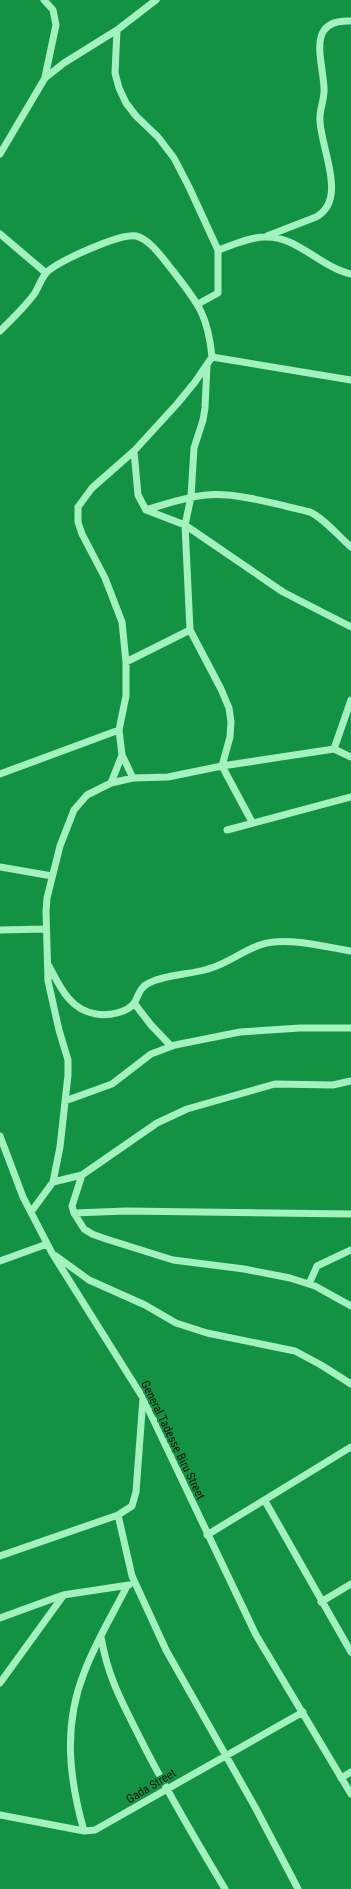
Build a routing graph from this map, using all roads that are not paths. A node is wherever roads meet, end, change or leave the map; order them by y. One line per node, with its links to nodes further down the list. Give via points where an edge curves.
1 (44, 0): 5 (street, via 53,10 56,24)
2 (156, 0): 4 (street)
3 (351, 21): 8 (street, via 339,20 330,24 320,39 324,88 320,122 333,189 329,204 320,215)
4 (117, 30): 5 (street); 9 (street, via 115,73 119,88 136,116 158,137 174,158)
5 (45, 78): 6 (street)
6 (0, 154)
7 (0, 234): 10 (street)
8 (267, 236): 9 (street); 11 (street, via 281,239 333,269)
9 (218, 250): 12 (street, via 218,293)
10 (46, 273): 12 (street, via 66,260 96,247 123,237 136,236 154,247); 13 (street, via 24,306)
11 (351, 274)
12 (198, 304): 14 (street, via 208,327)
13 (0, 331)
14 (212, 357): 15 (street); 16 (street)
15 (207, 365): 17 (street); 18 (street, via 205,408 194,448)
16 (351, 380)
17 (134, 451): 19 (street, via 138,495); 24 (street, via 92,488 78,507 78,522 82,534 118,609 122,622)
18 (191, 497): 19 (street); 20 (street); 21 (street, via 221,494 310,512 320,516 336,535)
19 (146, 510): 20 (street)
20 (185, 525): 22 (street, via 283,592); 23 (street)
21 (351, 546)
22 (351, 627)
23 (190, 630): 24 (street); 30 (street, via 222,689 229,708 230,737)
24 (126, 662): 26 (street, via 126,696)
25 (350, 704): 27 (street)
26 (119, 730): 28 (street); 31 (street)
27 (334, 749): 29 (street); 30 (street)
28 (122, 755): 32 (street); 33 (street)
29 (351, 757)
30 (222, 766): 32 (street, via 163,778); 35 (street)
31 (0, 774)
32 (133, 778): 33 (street)
33 (111, 783): 38 (street, via 87,795 74,810 64,832)
34 (351, 797): 35 (street)
35 (252, 822): 36 (street)
36 (227, 830)
37 (0, 867): 38 (street)
38 (52, 876): 39 (street, via 46,904)
39 (46, 929): 40 (street); 42 (street)
40 (0, 930)
41 (351, 951): 43 (street, via 299,943 263,944 216,967 147,983 138,992)
42 (48, 964): 43 (street, via 64,994 84,1011 114,1014); 47 (street, via 48,980 68,1060)
43 (134, 1003): 45 (street)
44 (351, 1028): 45 (street, via 240,1032)
45 (171, 1046): 47 (street, via 151,1054 112,1084)
46 (351, 1080): 49 (street, via 333,1085 275,1084 187,1109 157,1123)
47 (65, 1101): 50 (street)
48 (0, 1136): 51 (street, General Tadesse Biru Street)
49 (82, 1175): 50 (street); 52 (street, via 72,1206)
50 (53, 1182): 51 (street)
51 (31, 1212): 54 (street, General Tadesse Biru Street)
52 (74, 1214): 53 (street, via 126,1211); 58 (street, via 92,1234 159,1256 269,1273)
53 (351, 1214)
54 (47, 1244): 56 (street, General Tadesse Biru Street); 57 (street)
55 (351, 1250): 58 (street, via 317,1266)
56 (52, 1253): 60 (street, via 89,1280 176,1323 195,1330 295,1351); 61 (street, General Tadesse Biru Street)
57 (0, 1261)
58 (309, 1284): 59 (street)
59 (351, 1306)
60 (351, 1384)
61 (143, 1398): 64 (street, via 134,1501 132,1506); 65 (street, General Tadesse Biru Street)
62 (351, 1447): 63 (street)
63 (265, 1501): 65 (street); 71 (street)
64 (118, 1515): 66 (street); 67 (street)
65 (207, 1535): 76 (street, General Tadesse Biru Street, via 256,1635)
66 (0, 1556)
67 (134, 1582): 69 (street); 77 (street, via 171,1661)
68 (351, 1584): 71 (street)
69 (127, 1586): 70 (street); 73 (street)
70 (63, 1595): 72 (street); 75 (street)
71 (321, 1602): 74 (street)
72 (0, 1618)
73 (101, 1637): 80 (street, via 114,1685); 83 (street, via 78,1690 70,1732 71,1771)
74 (351, 1652)
75 (0, 1683)
76 (303, 1712): 77 (street, Gada Street); 79 (street, General Tadesse Biru Street)
77 (224, 1756): 80 (street, Gada Street); 85 (street, via 255,1807)
78 (351, 1772): 79 (street)
79 (341, 1778): 81 (street, General Tadesse Biru Street)
80 (166, 1790): 83 (street, Gada Street, via 100,1828); 84 (street)
81 (351, 1794)
82 (0, 1816): 83 (street, Gada Street)
83 (84, 1831)
84 (225, 1889)
85 (298, 1889)

